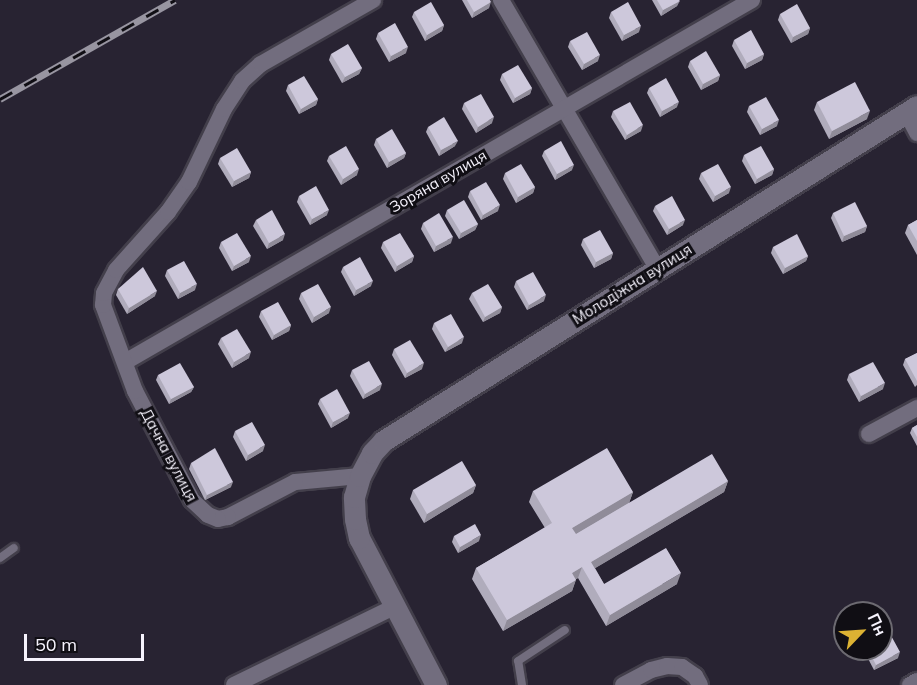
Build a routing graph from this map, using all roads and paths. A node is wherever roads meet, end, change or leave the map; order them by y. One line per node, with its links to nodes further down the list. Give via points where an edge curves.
1 (373, 0): 8 (street, Дачна вулиця, via 261,64 242,81 189,182 116,270 104,293 106,317)
2 (501, 0): 4 (street)
3 (752, 0): 4 (street, Зоряна вулиця)
4 (564, 107): 7 (street); 8 (street, Зоряна вулиця)
5 (911, 109): 6 (street); 7 (street, Молодіжна вулиця)
6 (917, 133)
7 (657, 268): 11 (street, Молодіжна вулиця, via 383,441 364,464)
8 (125, 362): 11 (street, Дачна вулиця, via 135,391 192,500 208,515 228,517 295,482)
9 (917, 408): 10 (street)
10 (869, 434)
11 (360, 476): 14 (street, via 354,497 360,538)
12 (14, 548): 13 (lane)
13 (0, 558)
14 (396, 606): 17 (street); 18 (street)
15 (565, 630): 19 (lane, via 518,661)
16 (917, 681): 22 (street)
17 (234, 685)
18 (436, 685)
19 (522, 685)
20 (623, 685): 21 (street, via 667,666 682,667)
21 (700, 685)
22 (910, 685)

